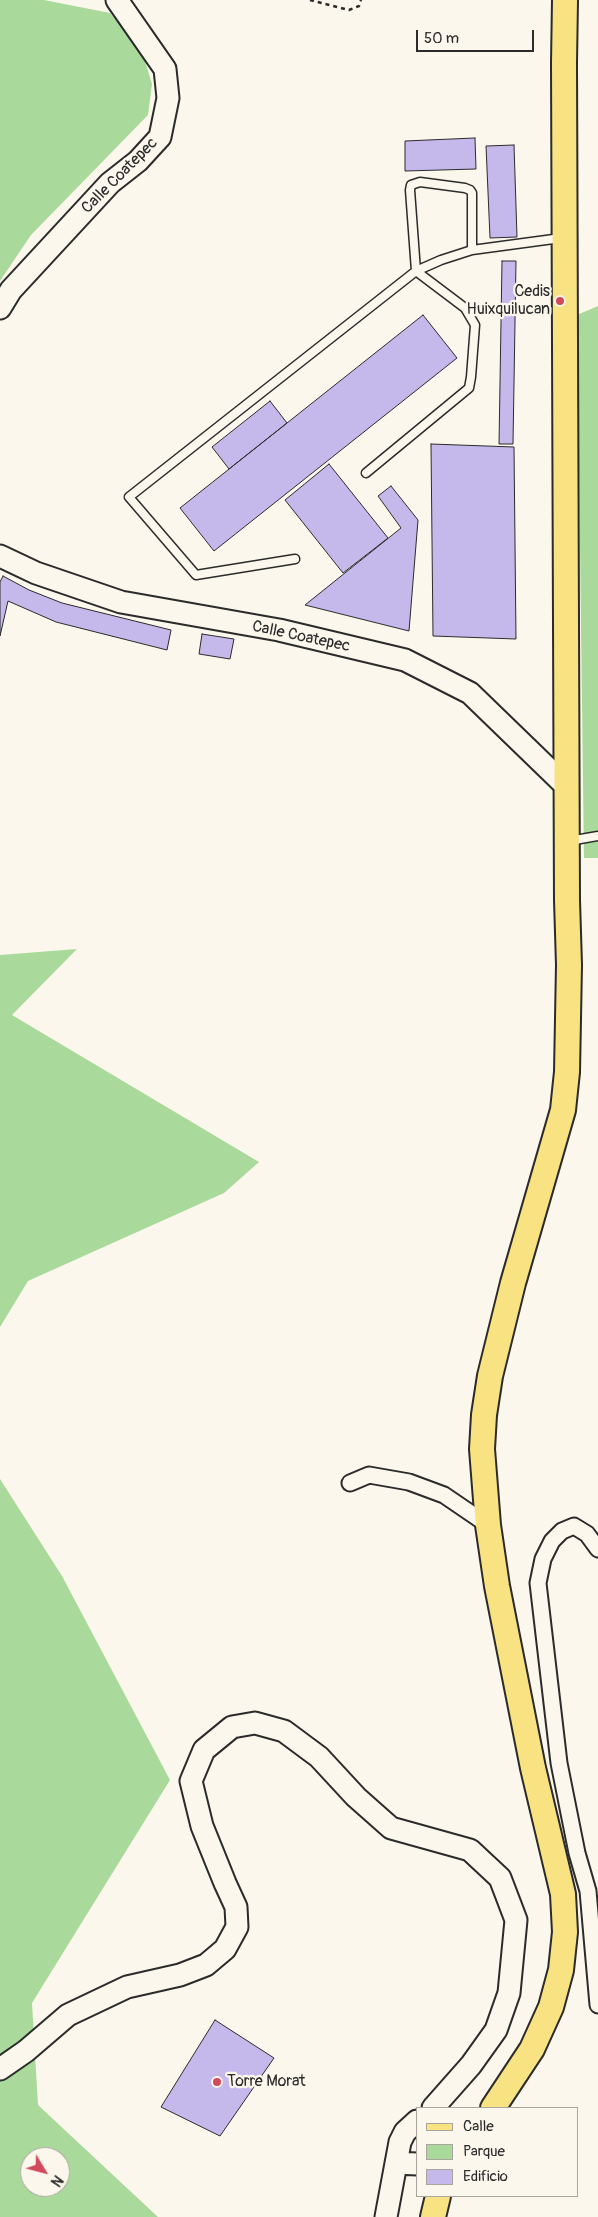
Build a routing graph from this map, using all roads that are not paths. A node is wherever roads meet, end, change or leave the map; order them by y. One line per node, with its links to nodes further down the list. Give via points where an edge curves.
1 (116, 0): 6 (main road, Calle Coatepec, via 165,69 168,98 160,137 138,161 103,190 11,290)
2 (565, 0): 3 (main road)
3 (566, 238): 4 (lane); 10 (main road)
4 (472, 250): 5 (lane); 5 (lane, via 472,193 465,188 415,182 410,190)
5 (416, 271): 7 (lane, via 465,308 475,325 469,388); 9 (lane, via 129,497 196,575)
6 (0, 308)
7 (366, 473)
8 (0, 556): 10 (main road, Calle Coatepec, via 36,573 121,602 279,630 406,660 470,693)
9 (296, 559)
10 (566, 786): 12 (main road)
11 (598, 836): 12 (lane)
12 (567, 841): 14 (main road, via 568,1072 563,1110 490,1376 482,1449)
13 (350, 1483): 14 (street, via 369,1475 409,1482 444,1495)
14 (488, 1526): 17 (main road, via 512,1669)
15 (598, 1549): 16 (street, via 587,1534 574,1526 562,1531 552,1541 538,1583)
16 (559, 1763): 17 (street); 18 (street, via 588,1891)
17 (533, 1768): 21 (main road, via 563,1894 565,1932 561,1970 551,2008 532,2049)
18 (598, 2005)
19 (0, 2070): 20 (main road, via 68,2015 127,1987 180,1975 206,1965 225,1948 237,1927 236,1907 202,1826 192,1781 204,1750 232,1727 255,1723 284,1731 320,1757 356,1797 391,1828 470,1850 500,1878 516,1920 509,1993 496,2030 471,2066)
20 (434, 2107)
21 (494, 2107)
22 (416, 2122): 23 (main road, via 400,2142)
23 (396, 2163): 24 (main road); 26 (main road)
24 (416, 2164)
25 (438, 2197): 27 (main road)
26 (386, 2217)
27 (433, 2217)

